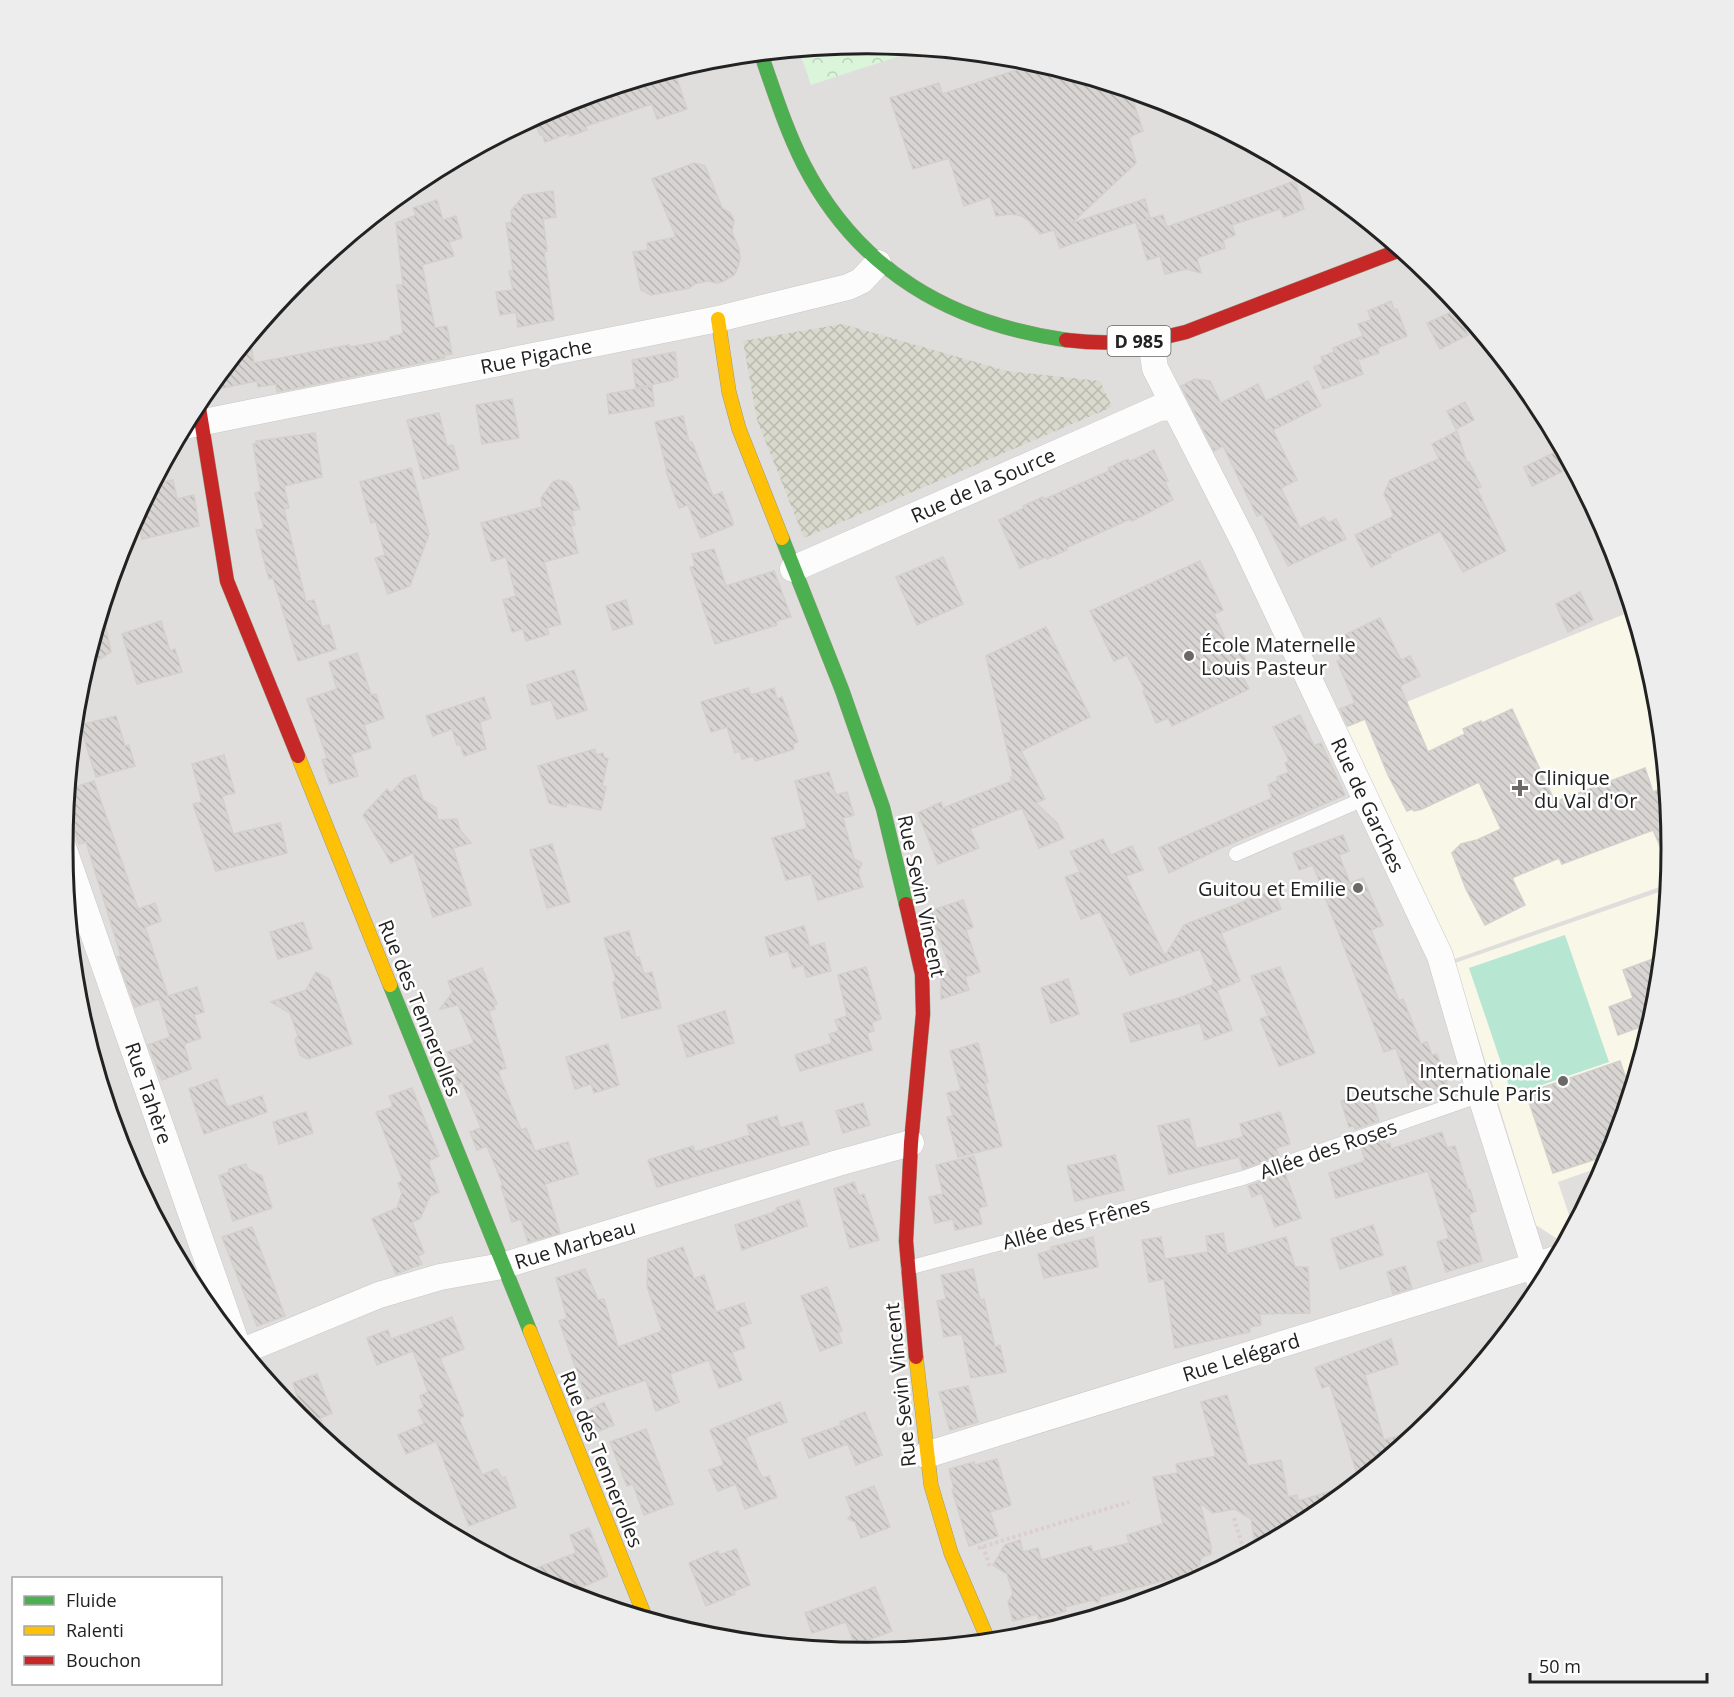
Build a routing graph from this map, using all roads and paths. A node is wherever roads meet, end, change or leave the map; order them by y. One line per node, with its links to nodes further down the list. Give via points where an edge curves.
1 (763, 61): 3 (street, D 985, via 786,126 810,177 834,213)
2 (1393, 253): 5 (street, D 985, via 1186,332)
3 (878, 263): 4 (street, Rue Pigache, via 861,281 848,287); 5 (street, D 985, via 918,290 1001,327 1050,338)
4 (718, 319): 7 (street, Rue Pigache); 9 (street, Rue Sevin Vincent, via 739,429)
5 (1151, 341): 6 (street, Rue de Garches, via 1155,368)
6 (1174, 407): 9 (street, Rue de la Source, via 1159,408); 10 (street, Rue de Garches, via 1244,542)
7 (201, 416)
8 (195, 424): 16 (street, Rue des Tennerolles, via 227,581)
9 (793, 569): 14 (street, Rue Sevin Vincent, via 842,690 883,808 922,974 923,1014)
10 (1366, 798): 11 (lane); 13 (street, Rue de Garches, via 1440,956)
11 (1236, 854)
12 (73, 876): 20 (street, Rue Tahère)
13 (1481, 1095): 15 (lane, Allée des Roses); 17 (street, Rue de Garches)
14 (911, 1143): 16 (street, Rue Marbeau); 18 (street, Rue Sevin Vincent)
15 (1243, 1178): 18 (lane, Allée des Frênes)
16 (502, 1266): 21 (street, Rue Marbeau, via 440,1277 379,1295); 27 (street, Rue des Tennerolles)
17 (1542, 1267)
18 (908, 1268): 22 (street, Rue Sevin Vincent)
19 (1539, 1273): 22 (street, Rue Lelégard)
20 (228, 1320)
21 (250, 1348)
22 (926, 1455): 26 (street, Rue Sevin Vincent)
23 (1128, 1502): 26 (path, via 970,1551)
24 (1234, 1518): 25 (path)
25 (1243, 1548)
26 (951, 1553): 28 (street, Rue Sevin Vincent)
27 (642, 1610)
28 (986, 1634)

